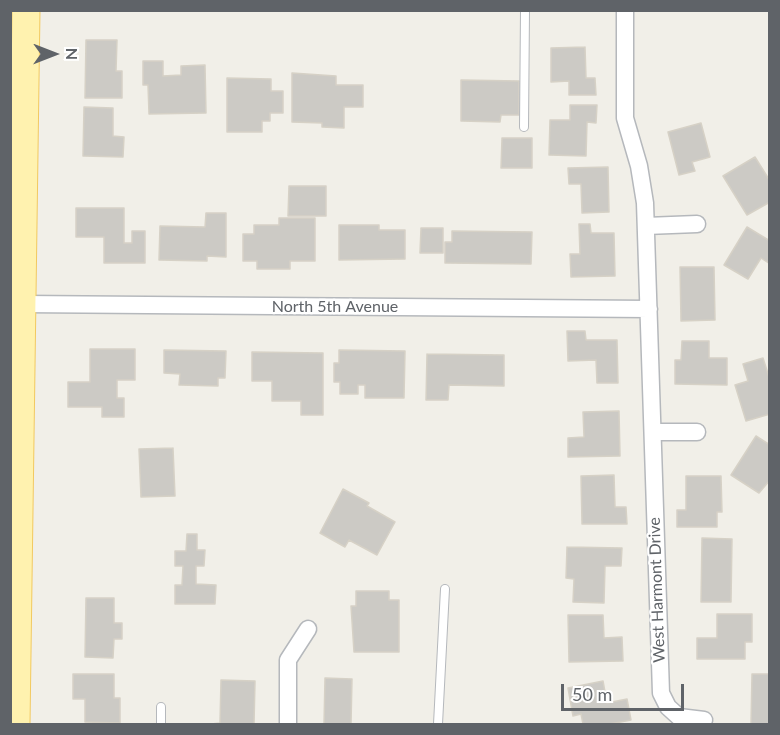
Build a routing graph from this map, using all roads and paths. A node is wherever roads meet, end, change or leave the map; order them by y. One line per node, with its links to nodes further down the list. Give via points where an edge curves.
1 (26, 10): 7 (main road)
2 (525, 10): 4 (lane)
3 (625, 10): 6 (street, West Harmont Drive, via 625,118 639,166)
4 (524, 127)
5 (697, 224): 6 (street)
6 (646, 226): 8 (street, West Harmont Drive)
7 (22, 304): 8 (street, North 5th Avenue); 11 (main road)
8 (649, 309): 9 (street, West Harmont Drive)
9 (653, 432): 10 (street); 16 (street, West Harmont Drive, via 661,693 679,717)
10 (697, 432)
11 (15, 500): 12 (main road)
12 (14, 571): 17 (main road)
13 (444, 590): 20 (lane)
14 (308, 629): 19 (street, via 288,660)
15 (161, 707): 18 (lane)
16 (704, 720)
17 (16, 724)
18 (161, 724)
19 (288, 724)
20 (438, 724)

